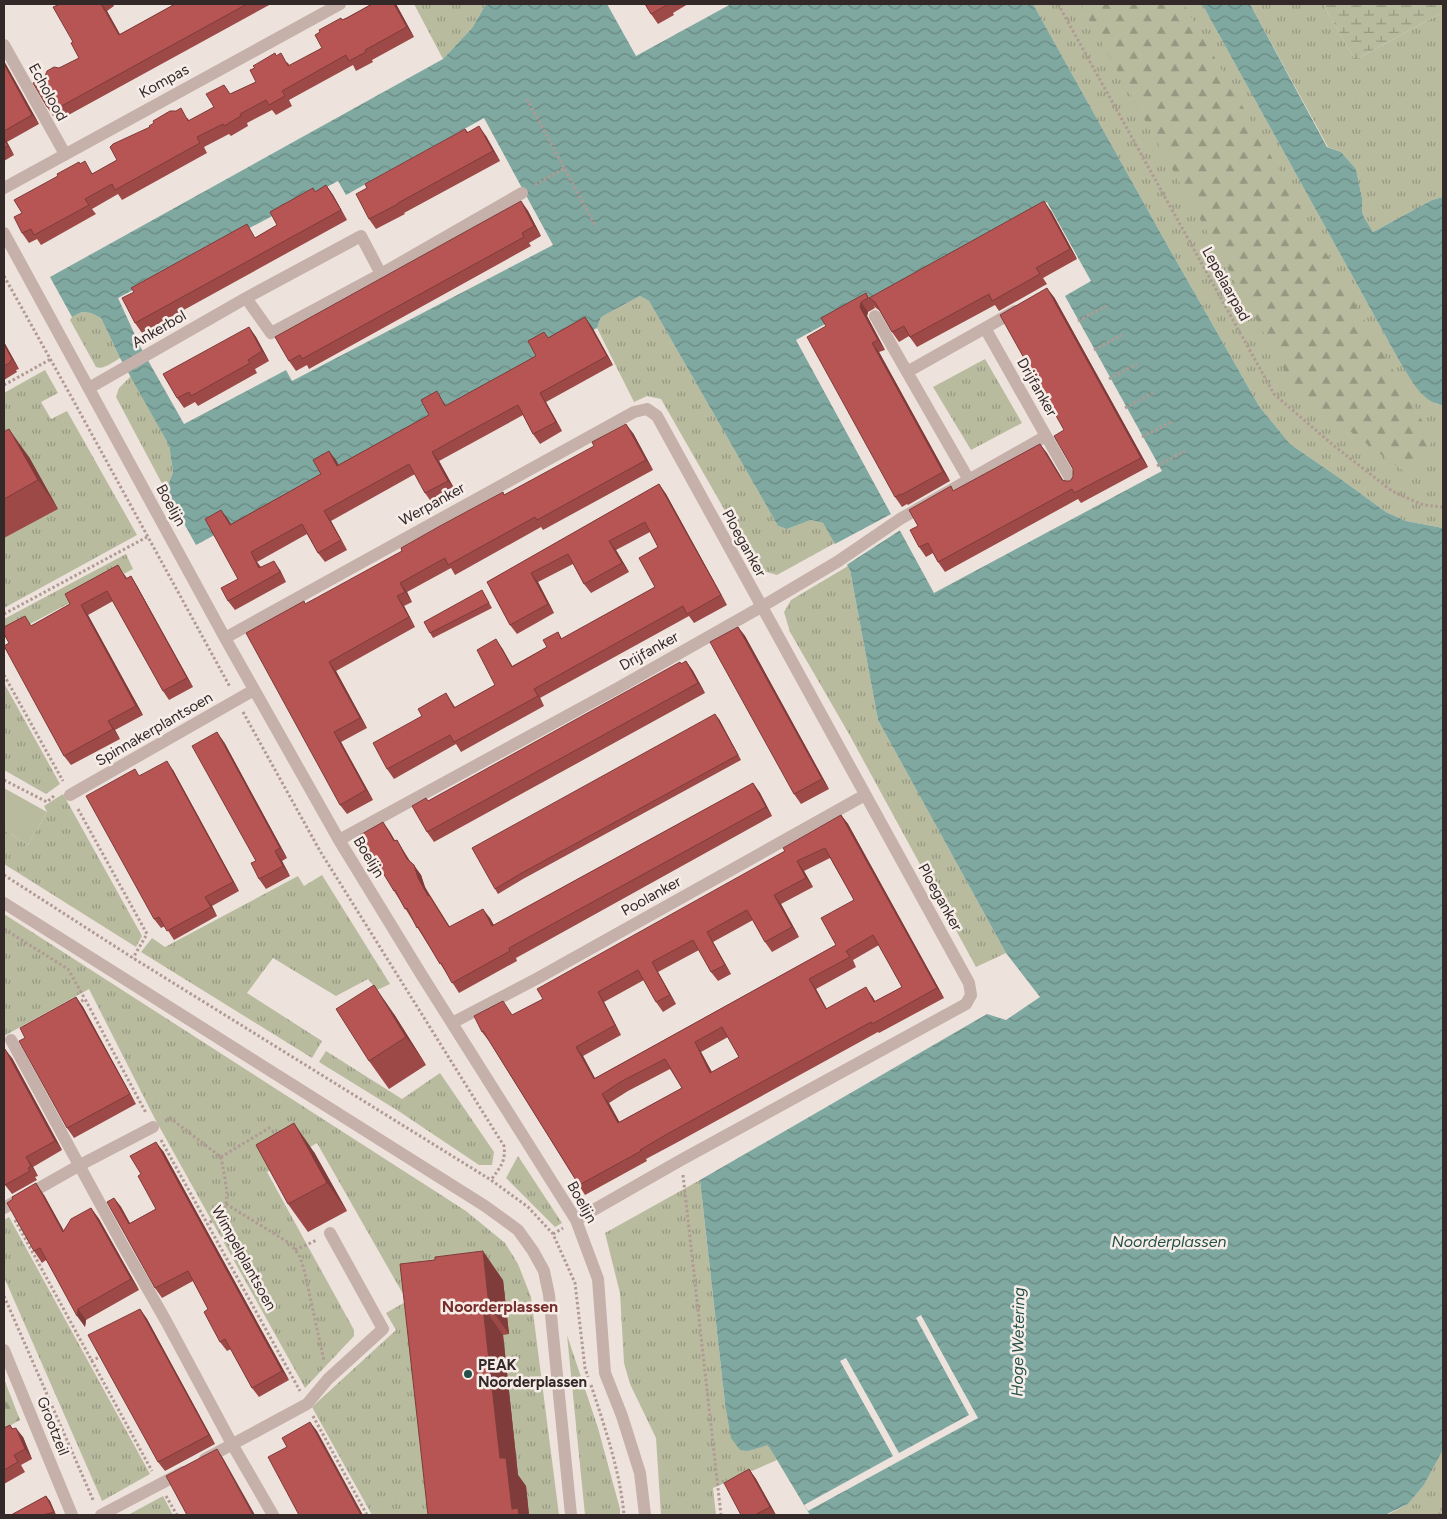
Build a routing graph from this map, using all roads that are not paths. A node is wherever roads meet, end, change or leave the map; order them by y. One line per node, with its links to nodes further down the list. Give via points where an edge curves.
1 (340, 4): 3 (street, Kompas)
2 (4, 45): 3 (street, Echolood)
3 (65, 154): 4 (street, Kompas)
4 (4, 188)
5 (522, 193): 7 (street)
6 (4, 233): 13 (street, Boelijn)
7 (381, 274): 8 (street, via 271,333); 8 (street, Ankerbol, via 361,236)
8 (246, 298): 13 (street, Ankerbol)
9 (1024, 305): 11 (street)
10 (875, 316): 12 (street)
11 (985, 328): 12 (street); 15 (street, Drijfanker)
12 (907, 372): 16 (street)
13 (88, 388): 19 (street, Boelijn)
14 (657, 416): 18 (street, Ploeganker); 19 (street, Werpanker, via 646,409 634,412)
15 (1046, 436): 16 (street, Drijfanker); 17 (street)
16 (969, 480): 18 (street, Drijfanker, via 900,519 837,562)
17 (1073, 483)
18 (761, 607): 22 (street, Ploeganker); 23 (street, Drijfanker)
19 (225, 638): 20 (street, Boelijn)
20 (254, 690): 21 (street, Spinnakerplantsoen); 23 (street, Boelijn)
21 (68, 791)
22 (865, 795): 25 (street, Poolanker); 30 (street, Ploeganker, via 969,984 972,995 966,1004)
23 (339, 840): 25 (street, Boelijn)
24 (4, 903): 37 (street, via 518,1230 544,1271 549,1295)
25 (452, 1024): 30 (street, Boelijn)
26 (11, 1040): 28 (street)
27 (153, 1127): 28 (street)
28 (80, 1165): 29 (street); 33 (street)
29 (6, 1207)
30 (576, 1220): 38 (street, Boelijn, via 598,1279 605,1373 640,1473)
31 (330, 1233): 33 (street, via 383,1328 307,1404)
32 (4, 1350): 35 (street, Grootzeil)
33 (232, 1444): 34 (street, via 159,1485); 36 (street)
34 (98, 1511)
35 (72, 1515)
36 (272, 1515)
37 (572, 1515)
38 (645, 1515)

